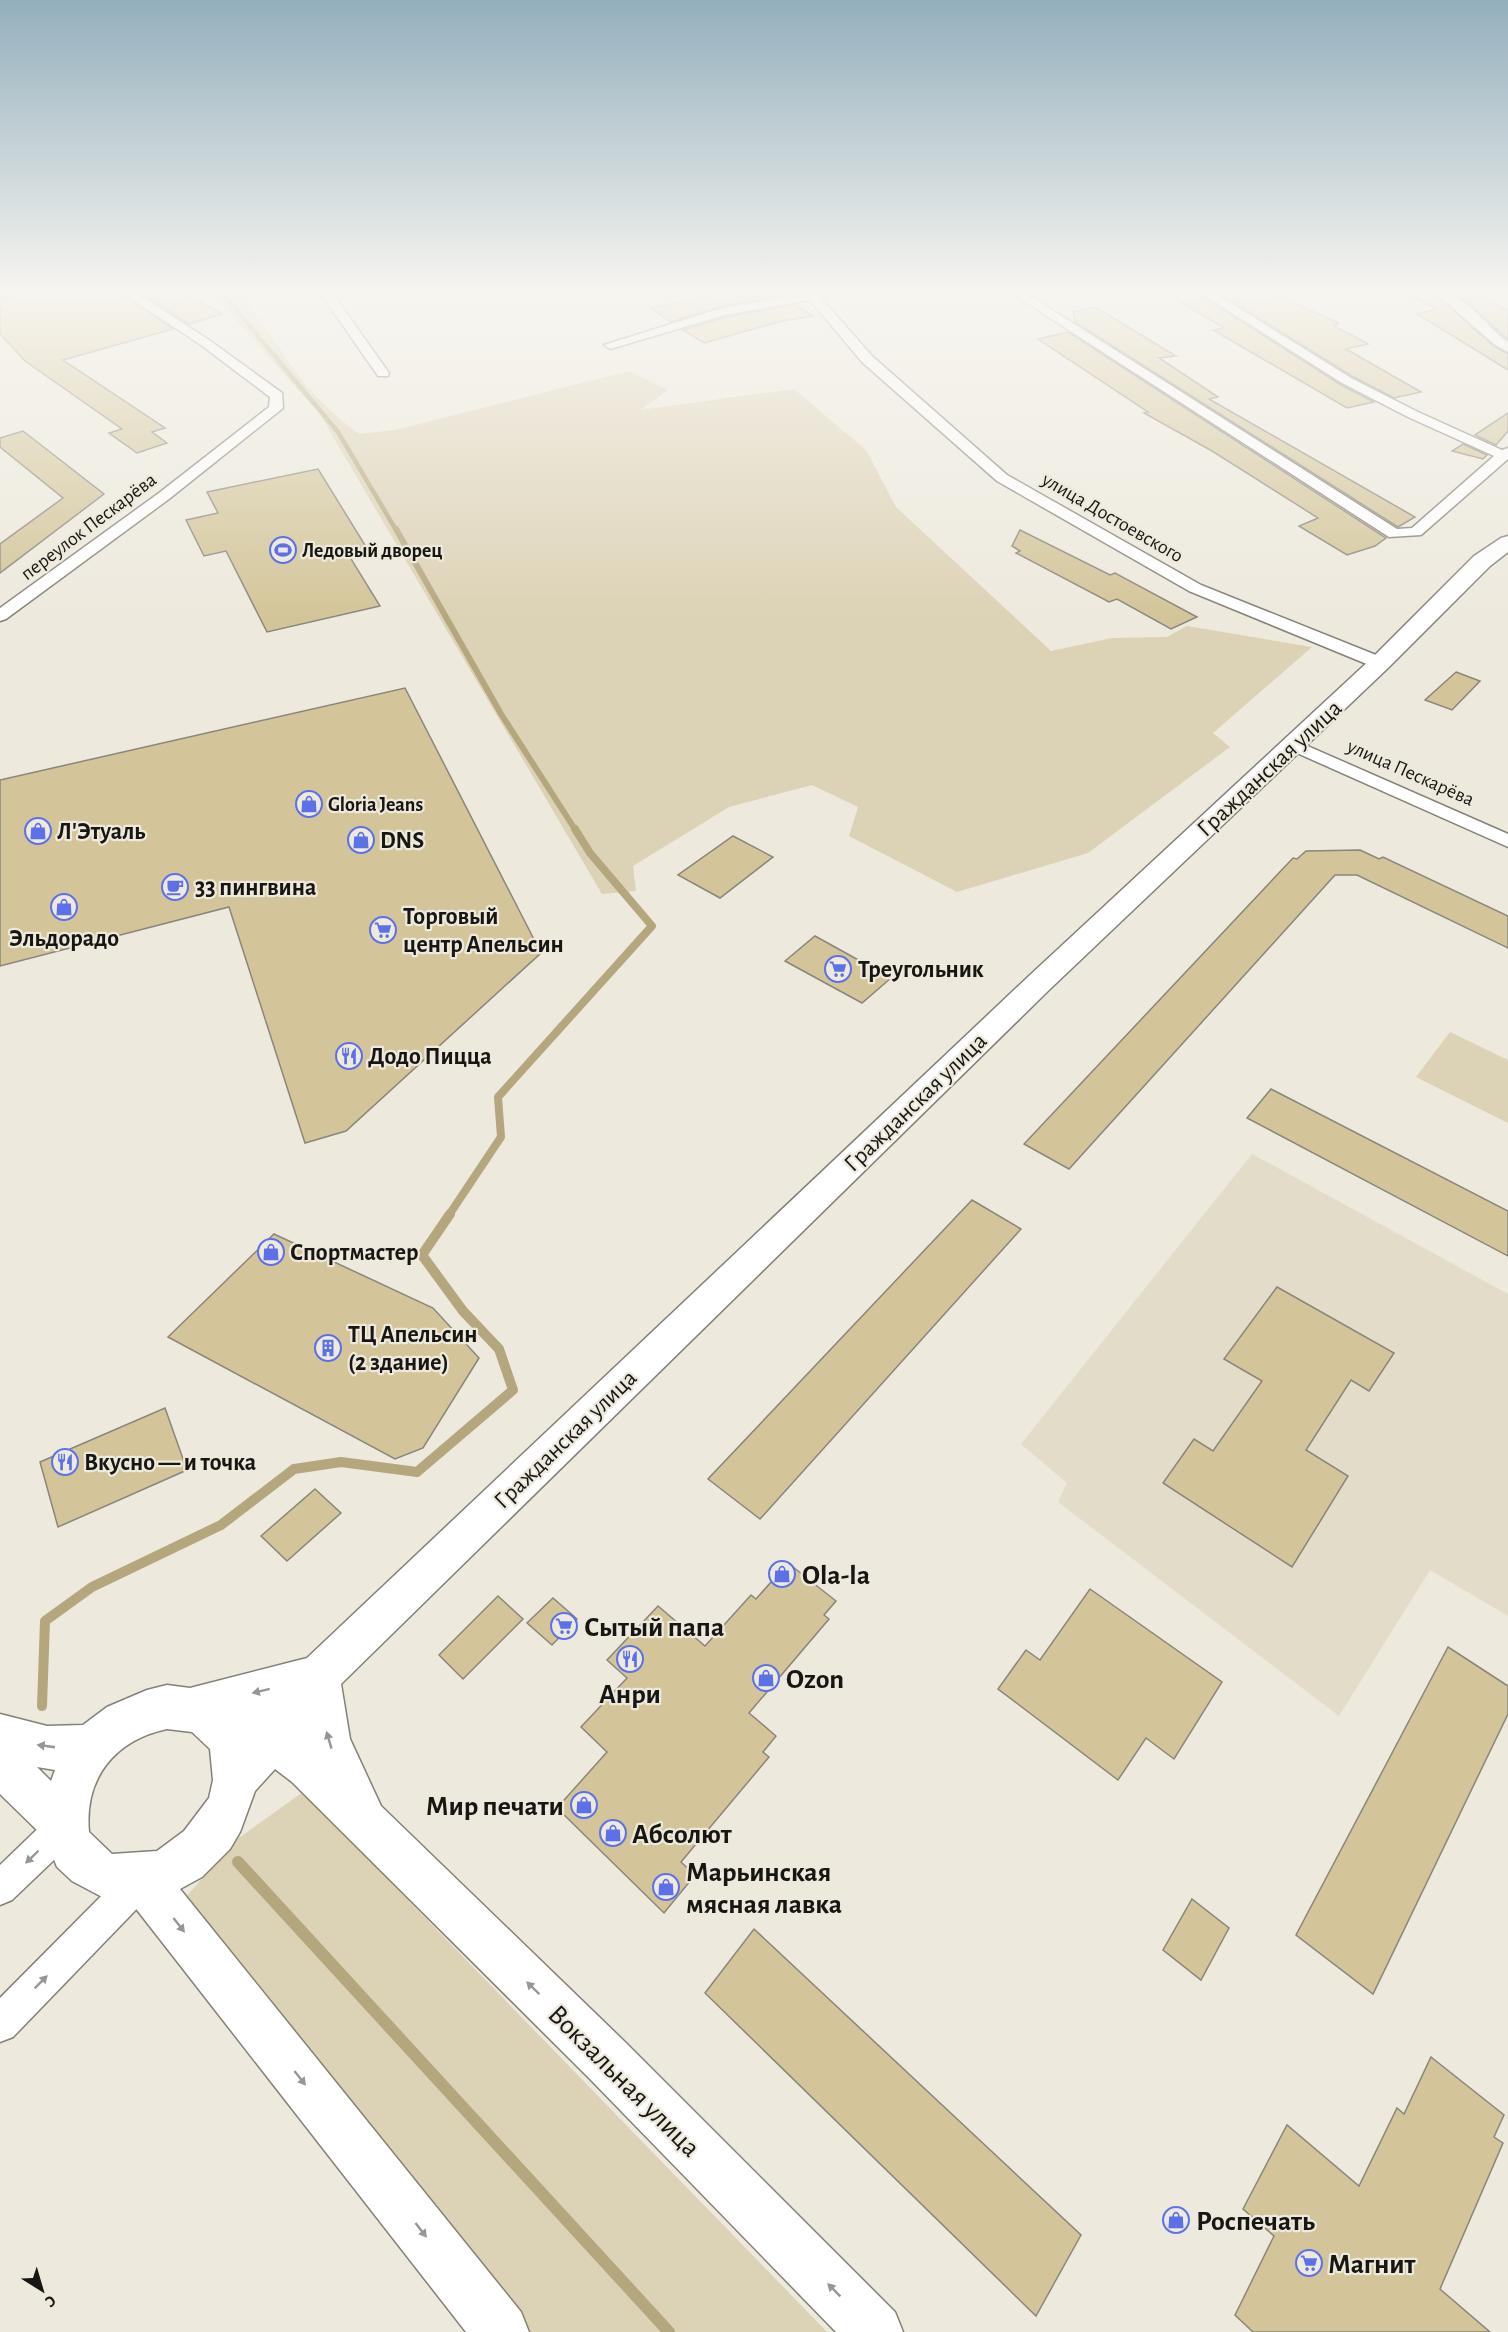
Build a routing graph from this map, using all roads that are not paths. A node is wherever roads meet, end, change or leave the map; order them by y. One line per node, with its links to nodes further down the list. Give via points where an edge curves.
1 (276, 403): 7 (street, переулок Пескарёва, via 276,408 164,496)
2 (917, 403): 8 (street, улица Достоевского, via 1002,477 1195,588)
3 (1189, 403): 5 (street, via 1394,534 1416,532)
4 (1388, 403): 5 (street, via 1415,418)
5 (1506, 453)
6 (1508, 542): 8 (main road, Гражданская улица, via 1482,561)
7 (0, 616)
8 (1380, 663): 9 (main road, Гражданская улица)
9 (1294, 745): 10 (street, улица Пескарёва); 11 (main road, Гражданская улица, via 1032,990)
10 (1508, 841)
11 (322, 1672): 12 (main road, Гражданская улица); 12 (main road, Гражданская улица, one-way to 12); 17 (main road, Вокзальная улица, one-way to 11, via 329,1743)
12 (230, 1727): 14 (main road, via 166,1707 140,1713 115,1726); 17 (main road, Вокзальная улица, via 308,1766); 18 (main road, via 236,1779 230,1806 215,1832 195,1853 170,1870)
13 (0, 1736): 14 (main road, one-way to 13, via 47,1748)
14 (92, 1747): 16 (main road, via 72,1781 66,1799)
15 (0, 1763): 16 (main road)
16 (65, 1826): 18 (main road, via 78,1857 106,1877); 19 (street, one-way to 19)
17 (373, 1831): 22 (main road, Вокзальная улица, one-way to 17)
18 (142, 1879): 20 (street, one-way to 18); 21 (main road, one-way to 21)
19 (0, 1888)
20 (0, 2024)
21 (501, 2332)
22 (875, 2332)

